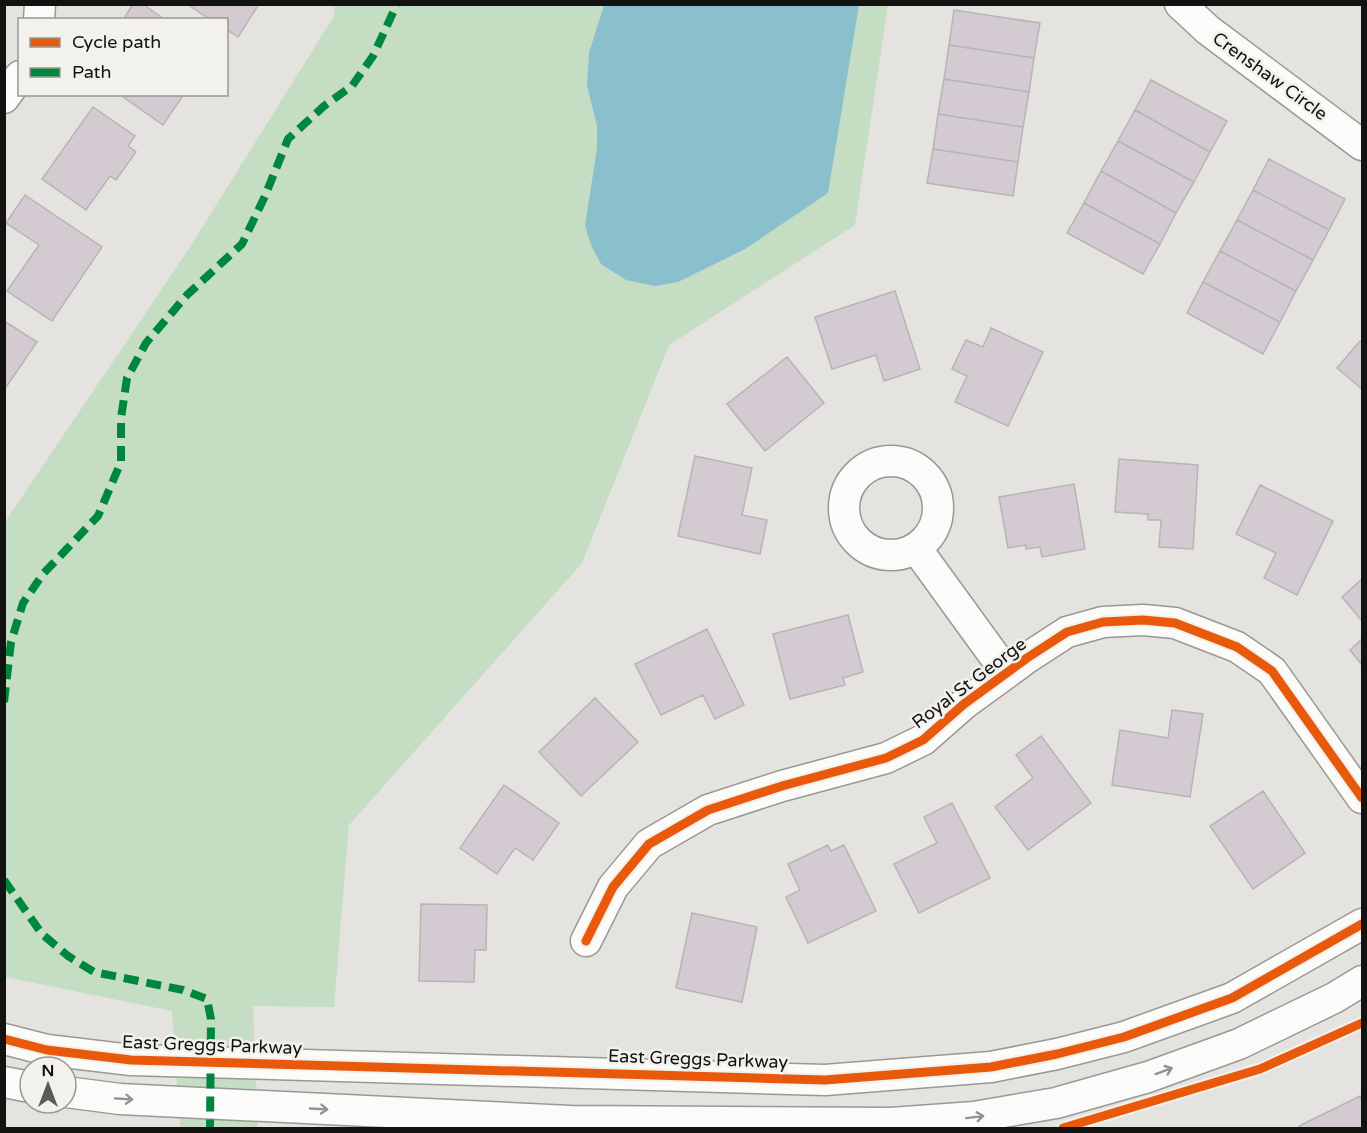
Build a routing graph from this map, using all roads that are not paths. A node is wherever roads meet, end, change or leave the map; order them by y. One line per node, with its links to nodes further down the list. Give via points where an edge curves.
1 (1180, 4): 4 (street, Crenshaw Circle, via 1208,30)
2 (18, 79): 3 (street)
3 (4, 98)
4 (1362, 145)
5 (916, 548): 6 (street, Royal St George)
6 (1006, 672): 7 (street, Royal St George, via 1067,632 1103,622 1175,623 1201,632 1237,647 1272,670); 9 (street, Royal St George, via 923,740 886,758 708,810 649,844 613,887)
7 (1362, 798)
8 (1362, 924): 12 (street, East Greggs Parkway, via 1232,998 1124,1037 991,1067 825,1080)
9 (586, 941)
10 (1362, 981): 14 (street, one-way to 10, via 891,1123 974,1117 1044,1105 1148,1077 1239,1044)
11 (4, 1039): 12 (street, East Greggs Parkway, via 47,1050 131,1060)
12 (572, 1071): 14 (street)
13 (78, 1094): 14 (street, one-way to 14, via 120,1100)
14 (569, 1125)

